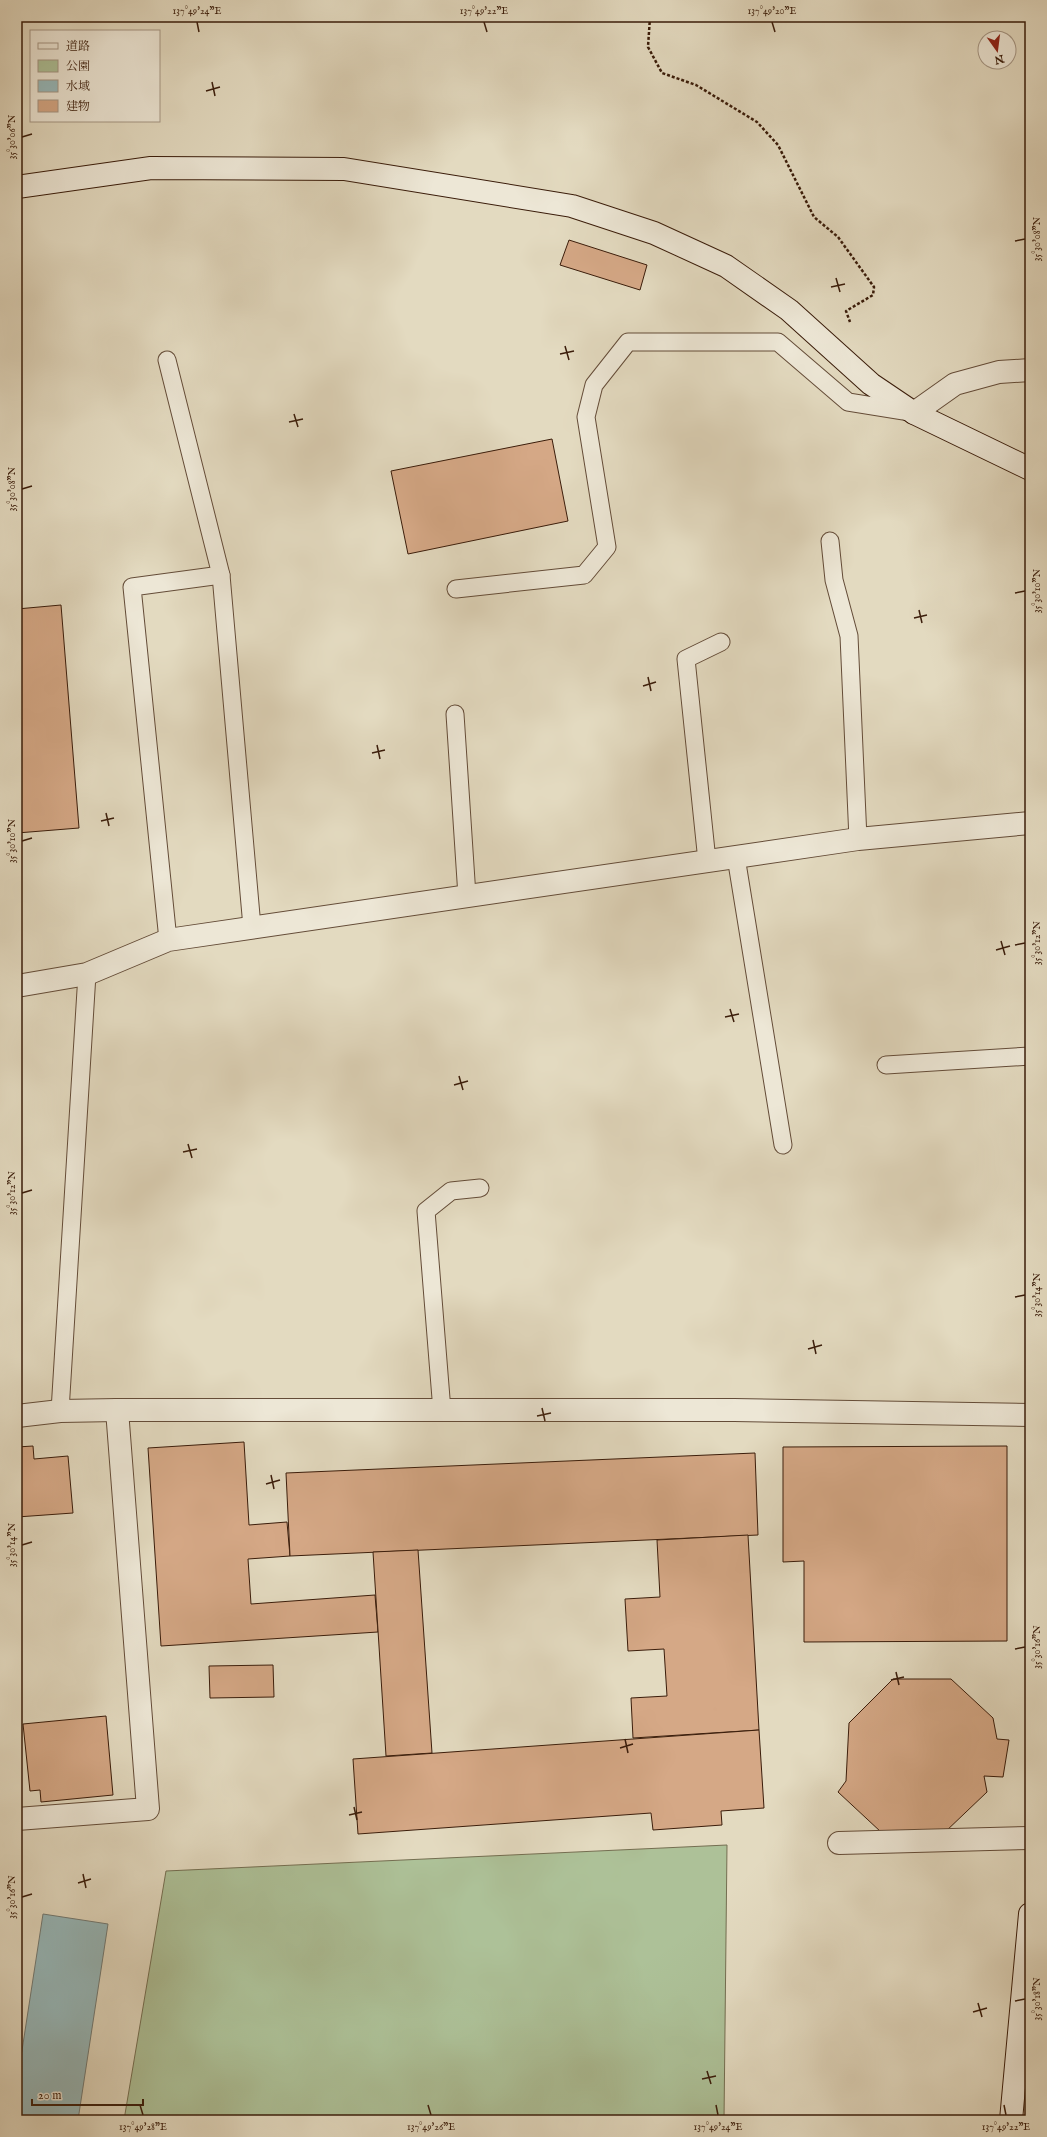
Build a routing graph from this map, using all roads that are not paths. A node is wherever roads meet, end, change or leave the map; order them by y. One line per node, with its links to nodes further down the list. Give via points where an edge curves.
1 (17, 186): 4 (street, via 151,168 344,169 572,206 654,233 726,266 789,310 871,384)
2 (167, 360): 7 (lane)
3 (1030, 370): 4 (street, via 999,372 955,384)
4 (914, 413): 5 (street); 8 (lane, via 848,402 778,342 628,342 594,385 586,417 607,547 584,575)
5 (1030, 469)
6 (830, 541): 12 (lane, via 834,580 849,636)
7 (220, 575): 16 (lane); 17 (lane, via 132,587)
8 (456, 589)
9 (721, 642): 14 (lane, via 686,660)
10 (455, 714): 15 (lane)
11 (1030, 823): 12 (street)
12 (858, 839): 13 (street)
13 (736, 857): 14 (street); 22 (lane)
14 (707, 861): 15 (street)
15 (467, 896): 16 (street)
16 (252, 927): 17 (street)
17 (168, 940): 18 (street)
18 (88, 974): 19 (street); 25 (lane)
19 (17, 986)
20 (1030, 1056): 21 (lane)
21 (886, 1064)
22 (782, 1145)
23 (480, 1188): 26 (lane, via 451,1191 426,1211)
24 (118, 1410): 25 (street); 26 (street); 29 (street, via 148,1809)
25 (60, 1411): 28 (street)
26 (442, 1411): 27 (street, via 734,1410)
27 (1030, 1415)
28 (17, 1416)
29 (17, 1818)
30 (1030, 1838): 31 (street)
31 (840, 1843)
32 (1030, 1914): 33 (street)
33 (1016, 2120)

